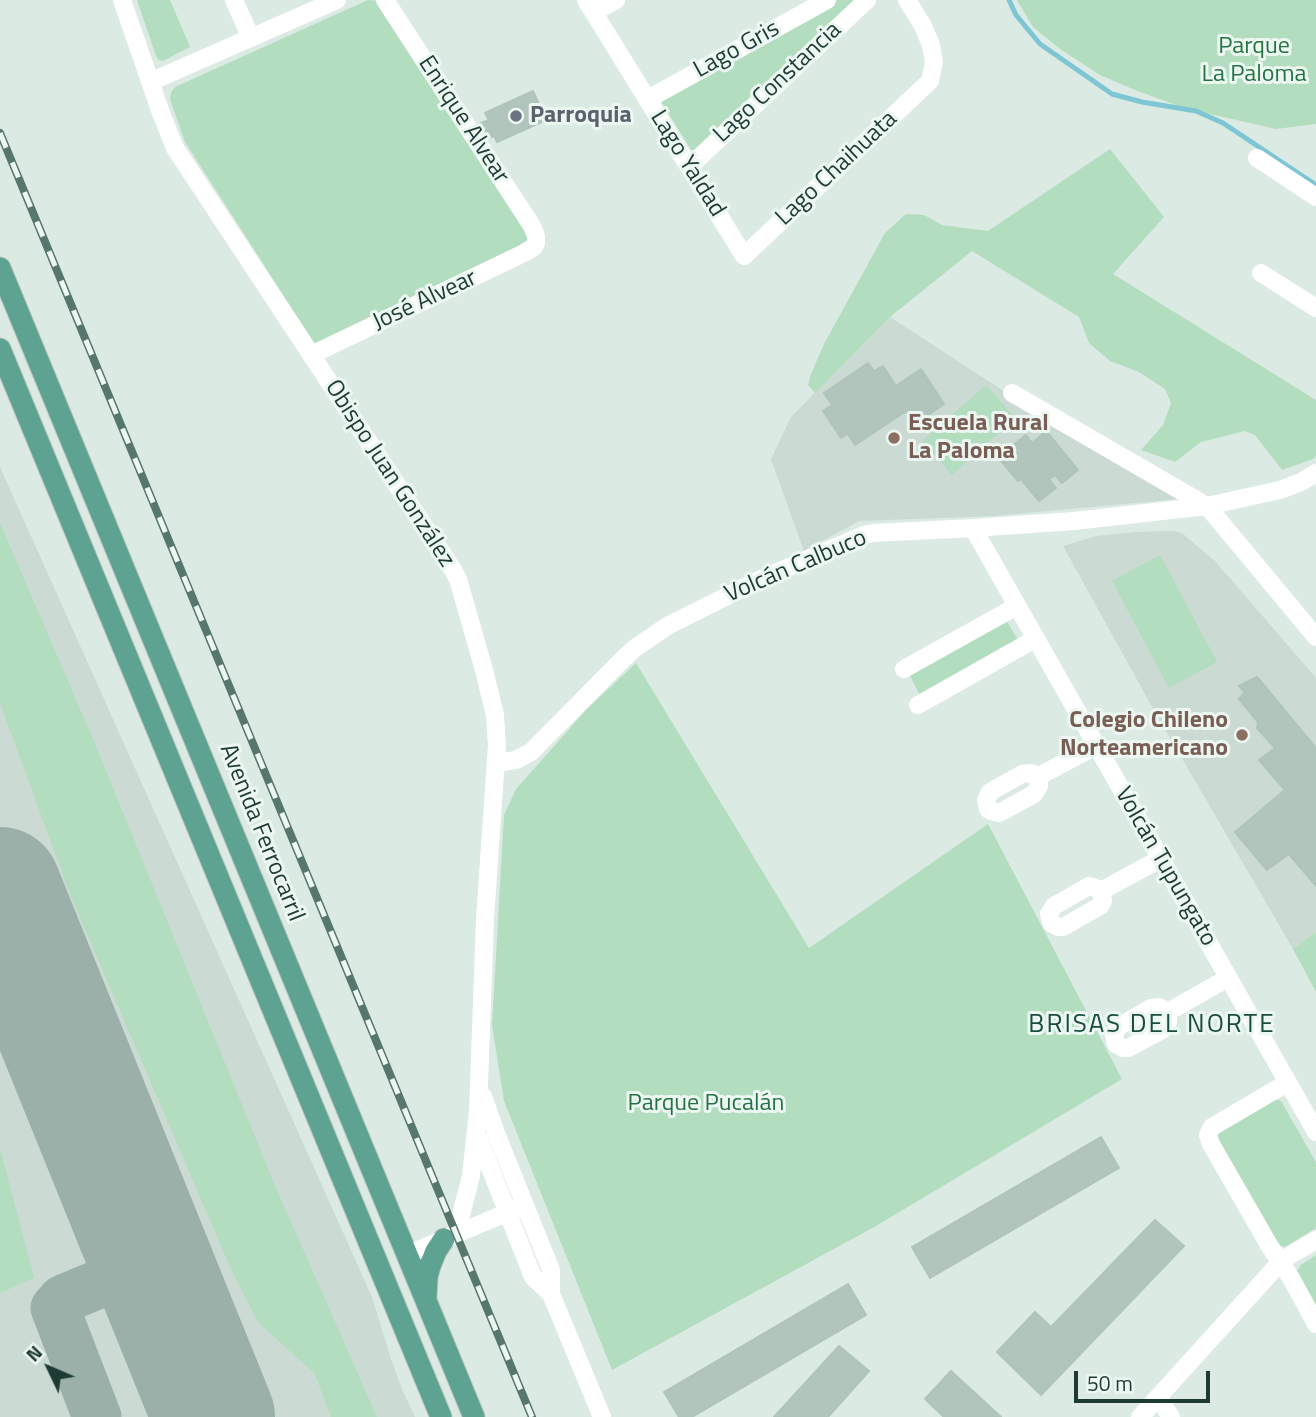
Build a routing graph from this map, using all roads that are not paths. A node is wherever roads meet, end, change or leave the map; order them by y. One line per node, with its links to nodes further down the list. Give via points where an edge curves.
1 (122, 0): 11 (street, Obispo Juan González)
2 (234, 0): 10 (street)
3 (337, 0): 10 (street)
4 (385, 0): 16 (street, Enrique Alvear, via 532,226)
5 (616, 0): 9 (street)
6 (827, 0): 12 (street, Lago Gris)
7 (867, 0): 14 (street, Lago Constancia)
8 (907, 0): 17 (street, Lago Chaihuata, via 931,45 930,81)
9 (590, 6): 12 (street, Lago Yaldad)
10 (251, 38): 11 (street)
11 (150, 82): 22 (street, Obispo Juan González, via 178,153)
12 (648, 99): 14 (street, Lago Yaldad)
13 (1257, 158): 15 (street)
14 (689, 167): 17 (street, Lago Yaldad)
15 (1316, 197)
16 (536, 243): 22 (street, José Alvear, via 524,254)
17 (744, 256)
18 (0, 268): 47 (main road, Avenida Ferrocarril)
19 (1261, 272): 20 (street)
20 (1316, 308)
21 (0, 349): 49 (main road)
22 (311, 355): 33 (street, Obispo Juan González, via 458,579 495,715)
23 (1012, 393): 25 (street)
24 (1316, 473): 25 (street, Volcán Calbuco, via 1280,490)
25 (1207, 506): 26 (street, Volcán Calbuco); 28 (street)
26 (973, 528): 27 (street, Volcán Tupungato); 33 (street, Volcán Calbuco, via 873,533 821,552 694,612 635,648 531,752)
27 (1017, 606): 29 (street, Volcán Tupungato); 30 (street)
28 (1316, 637)
29 (1035, 639): 31 (street); 32 (street, Volcán Tupungato)
30 (904, 669)
31 (918, 705)
32 (1096, 746): 34 (street); 35 (street, Volcán Tupungato)
33 (496, 763): 39 (street, Obispo Juan González)
34 (1037, 777)
35 (1160, 859): 36 (street); 37 (street, Volcán Tupungato)
36 (1101, 891)
37 (1228, 978): 38 (street); 40 (street, Volcán Tupungato)
38 (1167, 1013)
39 (478, 1079): 41 (street, Obispo Juan González); 43 (street, Obispo Juan González)
40 (1287, 1083): 42 (street, Volcán Tupungato); 48 (street, via 1212,1127 1208,1135)
41 (476, 1131): 44 (street, Obispo Juan González); 45 (street, Obispo Juan González, via 471,1177)
42 (1316, 1132)
43 (525, 1206): 44 (street); 50 (street, Obispo Juan González, via 551,1270)
44 (507, 1213): 45 (street); 50 (street, Obispo Juan González, via 533,1277)
45 (450, 1237): 47 (street); 51 (main road, via 436,1251 430,1266)
46 (1316, 1240): 48 (street)
47 (407, 1255): 49 (main road); 51 (main road, Avenida Ferrocarril)
48 (1278, 1265): 52 (street); 53 (street)
49 (378, 1266): 54 (main road)
50 (551, 1294): 56 (street)
51 (426, 1300): 55 (main road, Avenida Ferrocarril)
52 (1316, 1324)
53 (1158, 1397): 57 (street); 58 (street)
54 (441, 1417)
55 (474, 1417)
56 (602, 1417)
57 (1140, 1417)
58 (1171, 1417)

